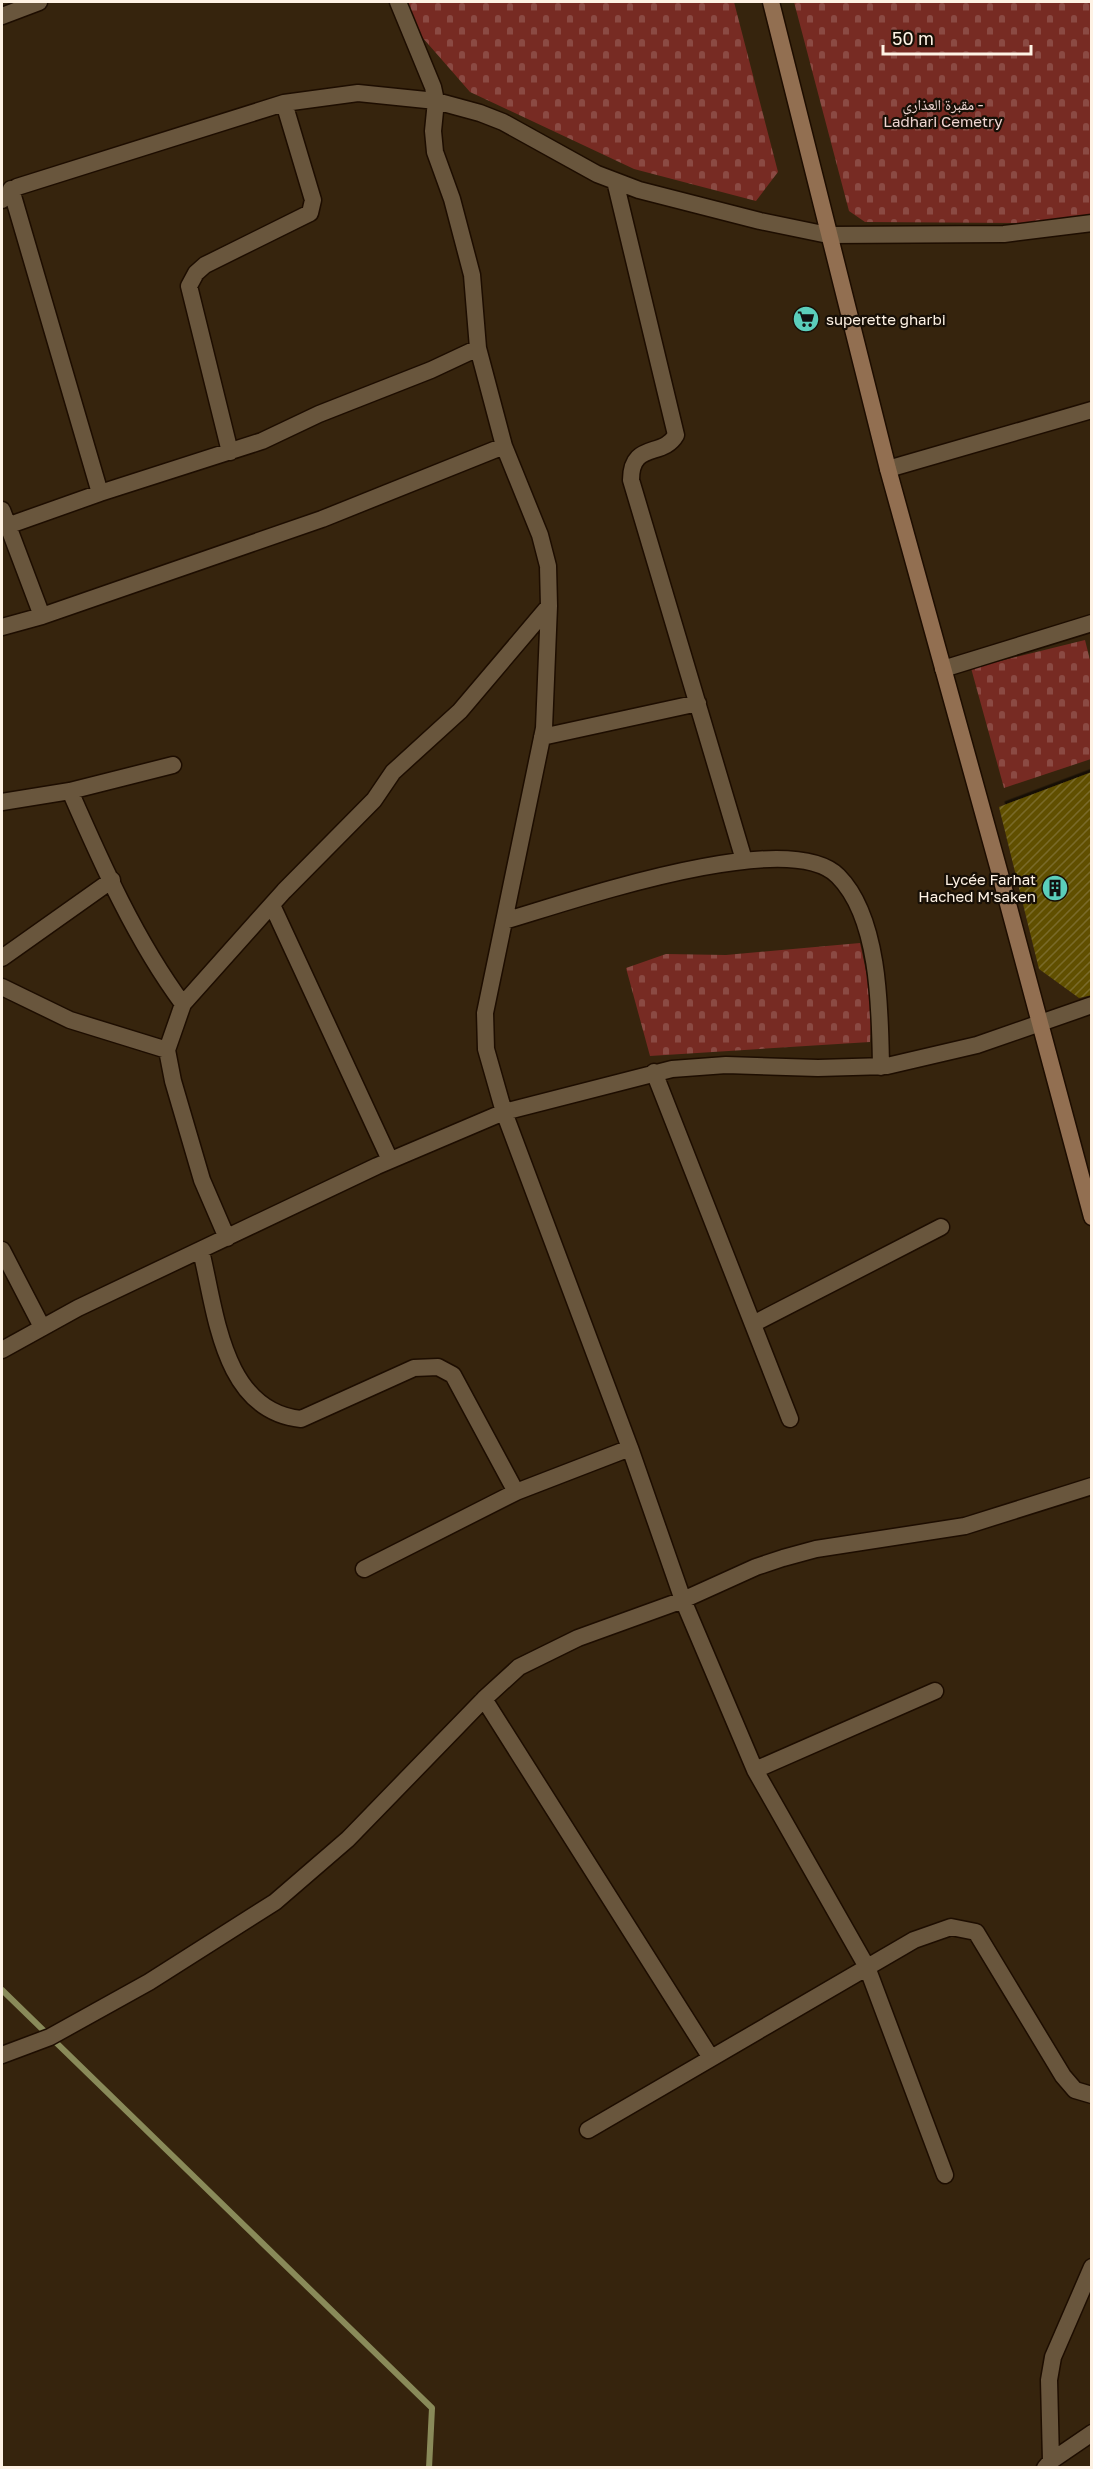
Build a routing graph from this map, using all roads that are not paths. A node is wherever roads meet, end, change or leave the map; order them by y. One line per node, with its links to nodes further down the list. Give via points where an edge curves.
1 (39, 2): 4 (street)
2 (399, 2): 5 (street)
3 (771, 2): 10 (main road)
4 (2, 16)
5 (435, 101): 6 (street, via 358,93); 7 (street, via 503,122); 11 (street, via 435,152 472,275)
6 (284, 103): 8 (street); 14 (street, via 313,200 310,213 206,265 189,286)
7 (615, 181): 10 (street, via 760,221); 23 (street, via 676,435 670,443 638,457 631,480)
8 (6, 194): 16 (street)
9 (1092, 223): 10 (street, via 1004,234)
10 (828, 235): 15 (main road)
11 (478, 348): 13 (street); 14 (street)
12 (1092, 410): 15 (street)
13 (504, 446): 18 (street, via 544,548); 19 (street, via 333,515)
14 (230, 452): 16 (street)
15 (888, 469): 22 (main road)
16 (100, 493): 17 (street)
17 (4, 518): 19 (street)
18 (549, 606): 24 (street); 30 (street, via 460,711 393,772 374,800)
19 (42, 616): 21 (street)
20 (1092, 624): 22 (street)
21 (2, 627)
22 (943, 669): 36 (main road)
23 (698, 703): 24 (street); 28 (street)
24 (542, 737): 31 (street)
25 (173, 765): 26 (street)
26 (70, 791): 27 (street); 29 (street)
27 (2, 802)
28 (744, 860): 31 (street, via 667,874); 38 (street, via 805,861 820,865 837,874 849,889 877,972)
29 (112, 880): 32 (street); 34 (street, via 162,976)
30 (272, 905): 34 (street); 41 (street)
31 (504, 921): 40 (street, via 483,1026)
32 (2, 958)
33 (2, 987): 37 (street, via 70,1020)
34 (183, 1004): 37 (street)
35 (1092, 1005): 36 (street)
36 (1041, 1023): 38 (street, via 926,1059); 42 (main road)
37 (166, 1050): 45 (street, via 201,1180)
38 (881, 1067): 39 (street, via 726,1065)
39 (654, 1072): 40 (street); 48 (street)
40 (504, 1112): 41 (street); 52 (street)
41 (390, 1160): 45 (street)
42 (1087, 1183): 43 (main road)
43 (1092, 1217)
44 (941, 1227): 48 (street)
45 (227, 1238): 47 (street)
46 (2, 1250): 49 (street)
47 (201, 1251): 49 (street); 54 (street, via 226,1353 242,1385 263,1406 300,1419 414,1368 438,1367 453,1375)
48 (753, 1324): 51 (street)
49 (42, 1327): 50 (street)
50 (2, 1350)
51 (790, 1419)
52 (630, 1448): 54 (street); 56 (street)
53 (1092, 1486): 56 (street, via 965,1526 816,1549 756,1567)
54 (516, 1492): 55 (street)
55 (364, 1569)
56 (683, 1600): 58 (street, via 578,1638 519,1667); 59 (street)
57 (935, 1691): 59 (street)
58 (484, 1698): 61 (street, via 348,1839 275,1902 149,1982 50,2037); 62 (street)
59 (756, 1770): 60 (street)
60 (867, 1967): 62 (street); 63 (street, via 940,1930 951,1927 976,1932 1063,2076 1075,2090); 65 (street)
61 (2, 2055)
62 (711, 2058): 64 (street)
63 (1092, 2095)
64 (588, 2130)
65 (945, 2175)
66 (1092, 2267): 68 (street, via 1053,2357)
67 (1092, 2433): 68 (street)
68 (1048, 2464)

